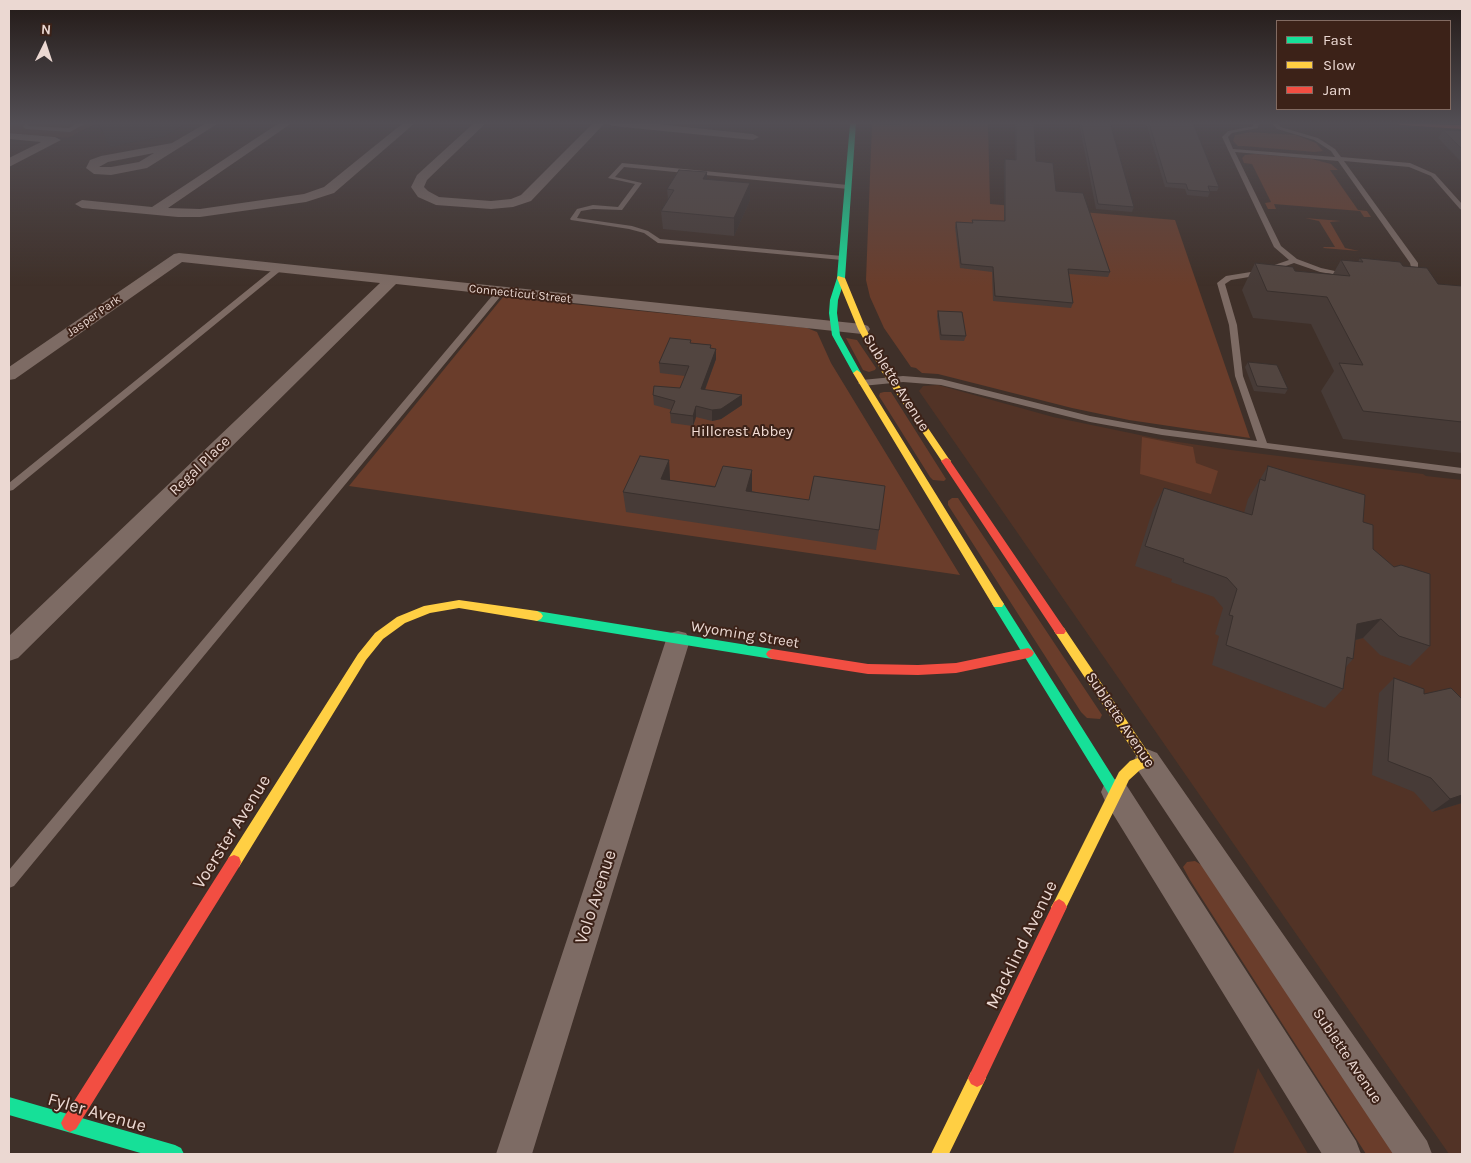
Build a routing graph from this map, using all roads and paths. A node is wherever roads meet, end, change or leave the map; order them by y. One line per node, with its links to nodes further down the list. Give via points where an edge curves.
1 (205, 177): 14 (street)
2 (344, 177): 14 (street, via 329,190 304,198 200,213)
3 (421, 177): 4 (street, via 417,187 436,201 491,205 526,198)
4 (547, 177)
5 (612, 177): 16 (lane, via 639,183 620,209 593,207 579,210 572,219 630,227 646,232 658,241)
6 (748, 177): 11 (lane)
7 (849, 177): 11 (street, Sublette Avenue)
8 (1243, 177): 17 (lane, via 1278,247)
9 (1352, 177): 20 (lane, via 1414,263 1415,268 1410,273)
10 (1435, 177): 13 (lane)
11 (848, 187): 16 (street, Sublette Avenue)
12 (82, 204): 14 (street)
13 (1462, 208)
14 (156, 210)
15 (179, 257): 18 (street, Connecticut Street); 26 (street, Jasper Park)
16 (842, 258): 21 (street, Sublette Avenue)
17 (1294, 261): 19 (lane, via 1320,270); 29 (lane, via 1258,273 1228,278 1221,283 1233,325 1239,376)
18 (280, 268): 22 (street, Connecticut Street); 31 (lane)
19 (1357, 276)
20 (1394, 276)
21 (840, 278): 24 (street, Sublette Avenue, via 834,300); 25 (street, Sublette Avenue)
22 (392, 280): 23 (street, Connecticut Street); 34 (street, Regal Place)
23 (500, 292): 24 (street, Connecticut Street); 38 (lane)
24 (834, 326): 25 (street, Connecticut Street); 28 (street, Sublette Avenue)
25 (862, 329): 27 (street, Sublette Avenue)
26 (9, 375)
27 (891, 379): 28 (lane); 29 (lane, via 941,382 1090,419); 36 (street, Sublette Avenue)
28 (862, 383): 35 (street, Sublette Avenue)
29 (1263, 446): 30 (lane)
30 (1462, 471)
31 (9, 488)
32 (459, 604): 33 (street, Wyoming Street); 40 (street, Voerster Avenue, via 428,609 401,620 379,636 362,657)
33 (678, 640): 35 (street, Wyoming Street, via 868,669 956,668); 42 (street, Volo Avenue)
34 (9, 651)
35 (1028, 653): 37 (street, Sublette Avenue)
36 (1147, 761): 37 (street, Macklind Avenue, via 1135,765); 45 (street, Sublette Avenue)
37 (1115, 792): 43 (street, Macklind Avenue); 44 (street, Sublette Avenue)
38 (9, 881)
39 (9, 1106): 40 (street, Fyler Avenue)
40 (70, 1123): 41 (street, Fyler Avenue)
41 (175, 1154)
42 (514, 1154)
43 (940, 1154)
44 (1342, 1154)
45 (1414, 1154)

